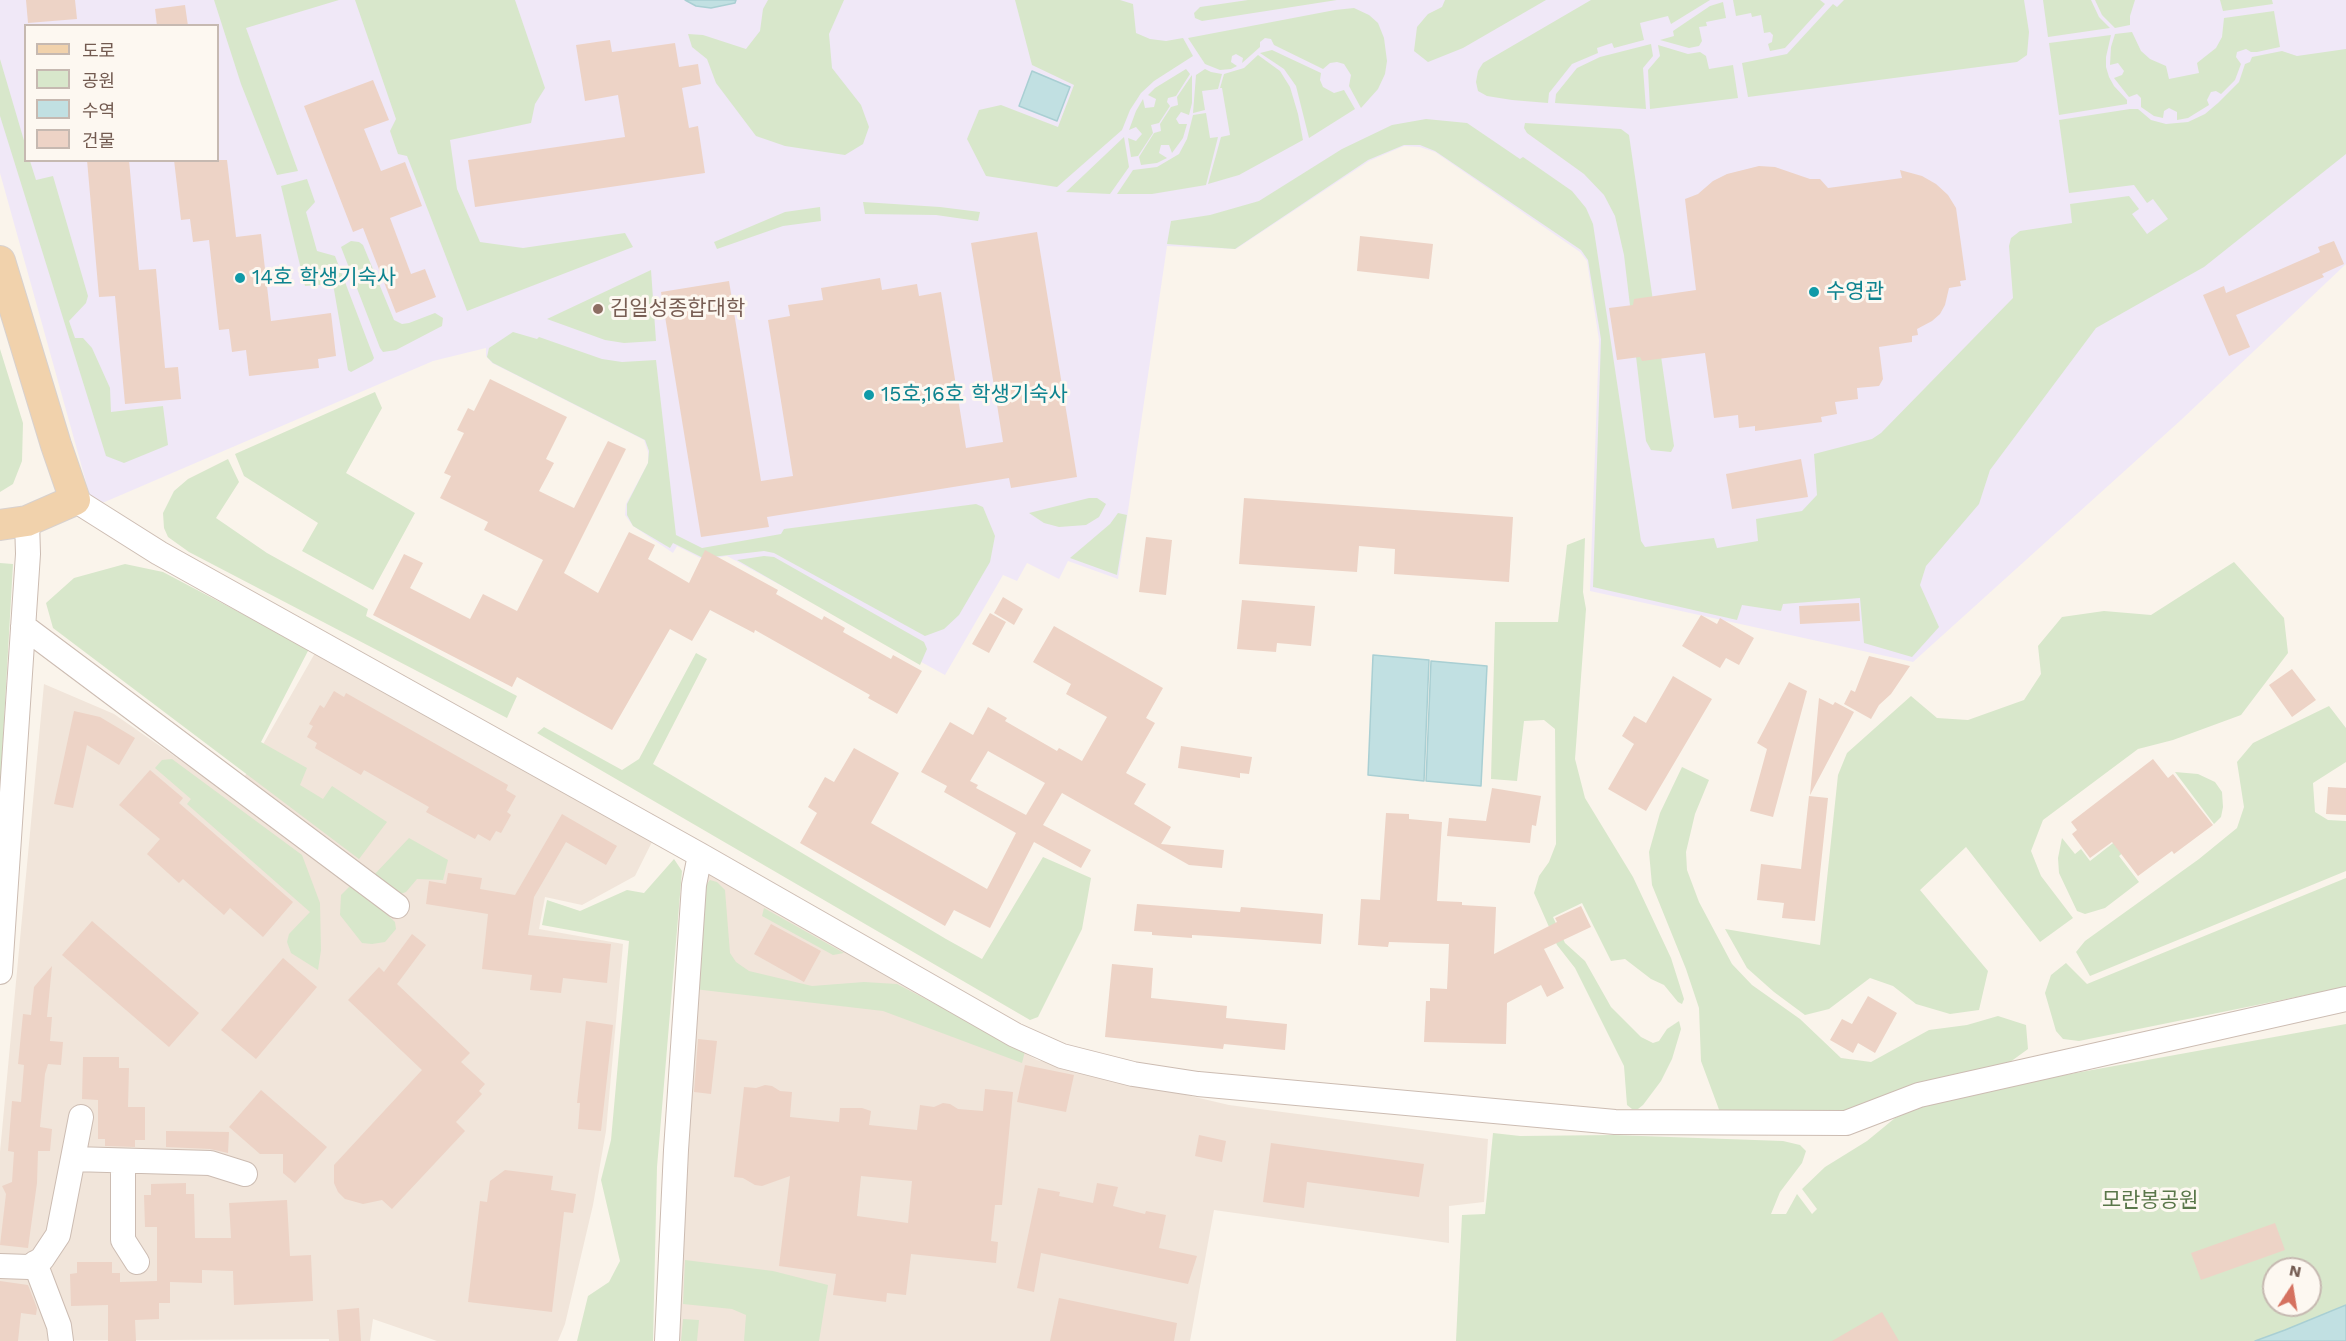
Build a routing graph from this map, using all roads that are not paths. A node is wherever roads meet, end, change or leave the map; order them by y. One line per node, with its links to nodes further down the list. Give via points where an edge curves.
1 (0, 261): 2 (main road)
2 (75, 500): 3 (main road); 5 (street, via 159,553)
3 (14, 523): 4 (street, via 28,554)
4 (23, 626): 6 (street); 7 (street)
5 (700, 855): 8 (street, via 1014,1035 1062,1056 1133,1074 1198,1084 1449,1108 1635,1123 1846,1123 1919,1095); 17 (street, via 694,885)
6 (397, 906)
7 (0, 972)
8 (2346, 999)
9 (81, 1117): 10 (street)
10 (73, 1159): 11 (street); 14 (street, via 58,1234)
11 (123, 1161): 12 (street, via 210,1163); 13 (street, via 123,1240)
12 (245, 1174)
13 (137, 1262)
14 (35, 1263): 15 (street, via 29,1267); 16 (street)
15 (0, 1266)
16 (61, 1341)
17 (667, 1341)

